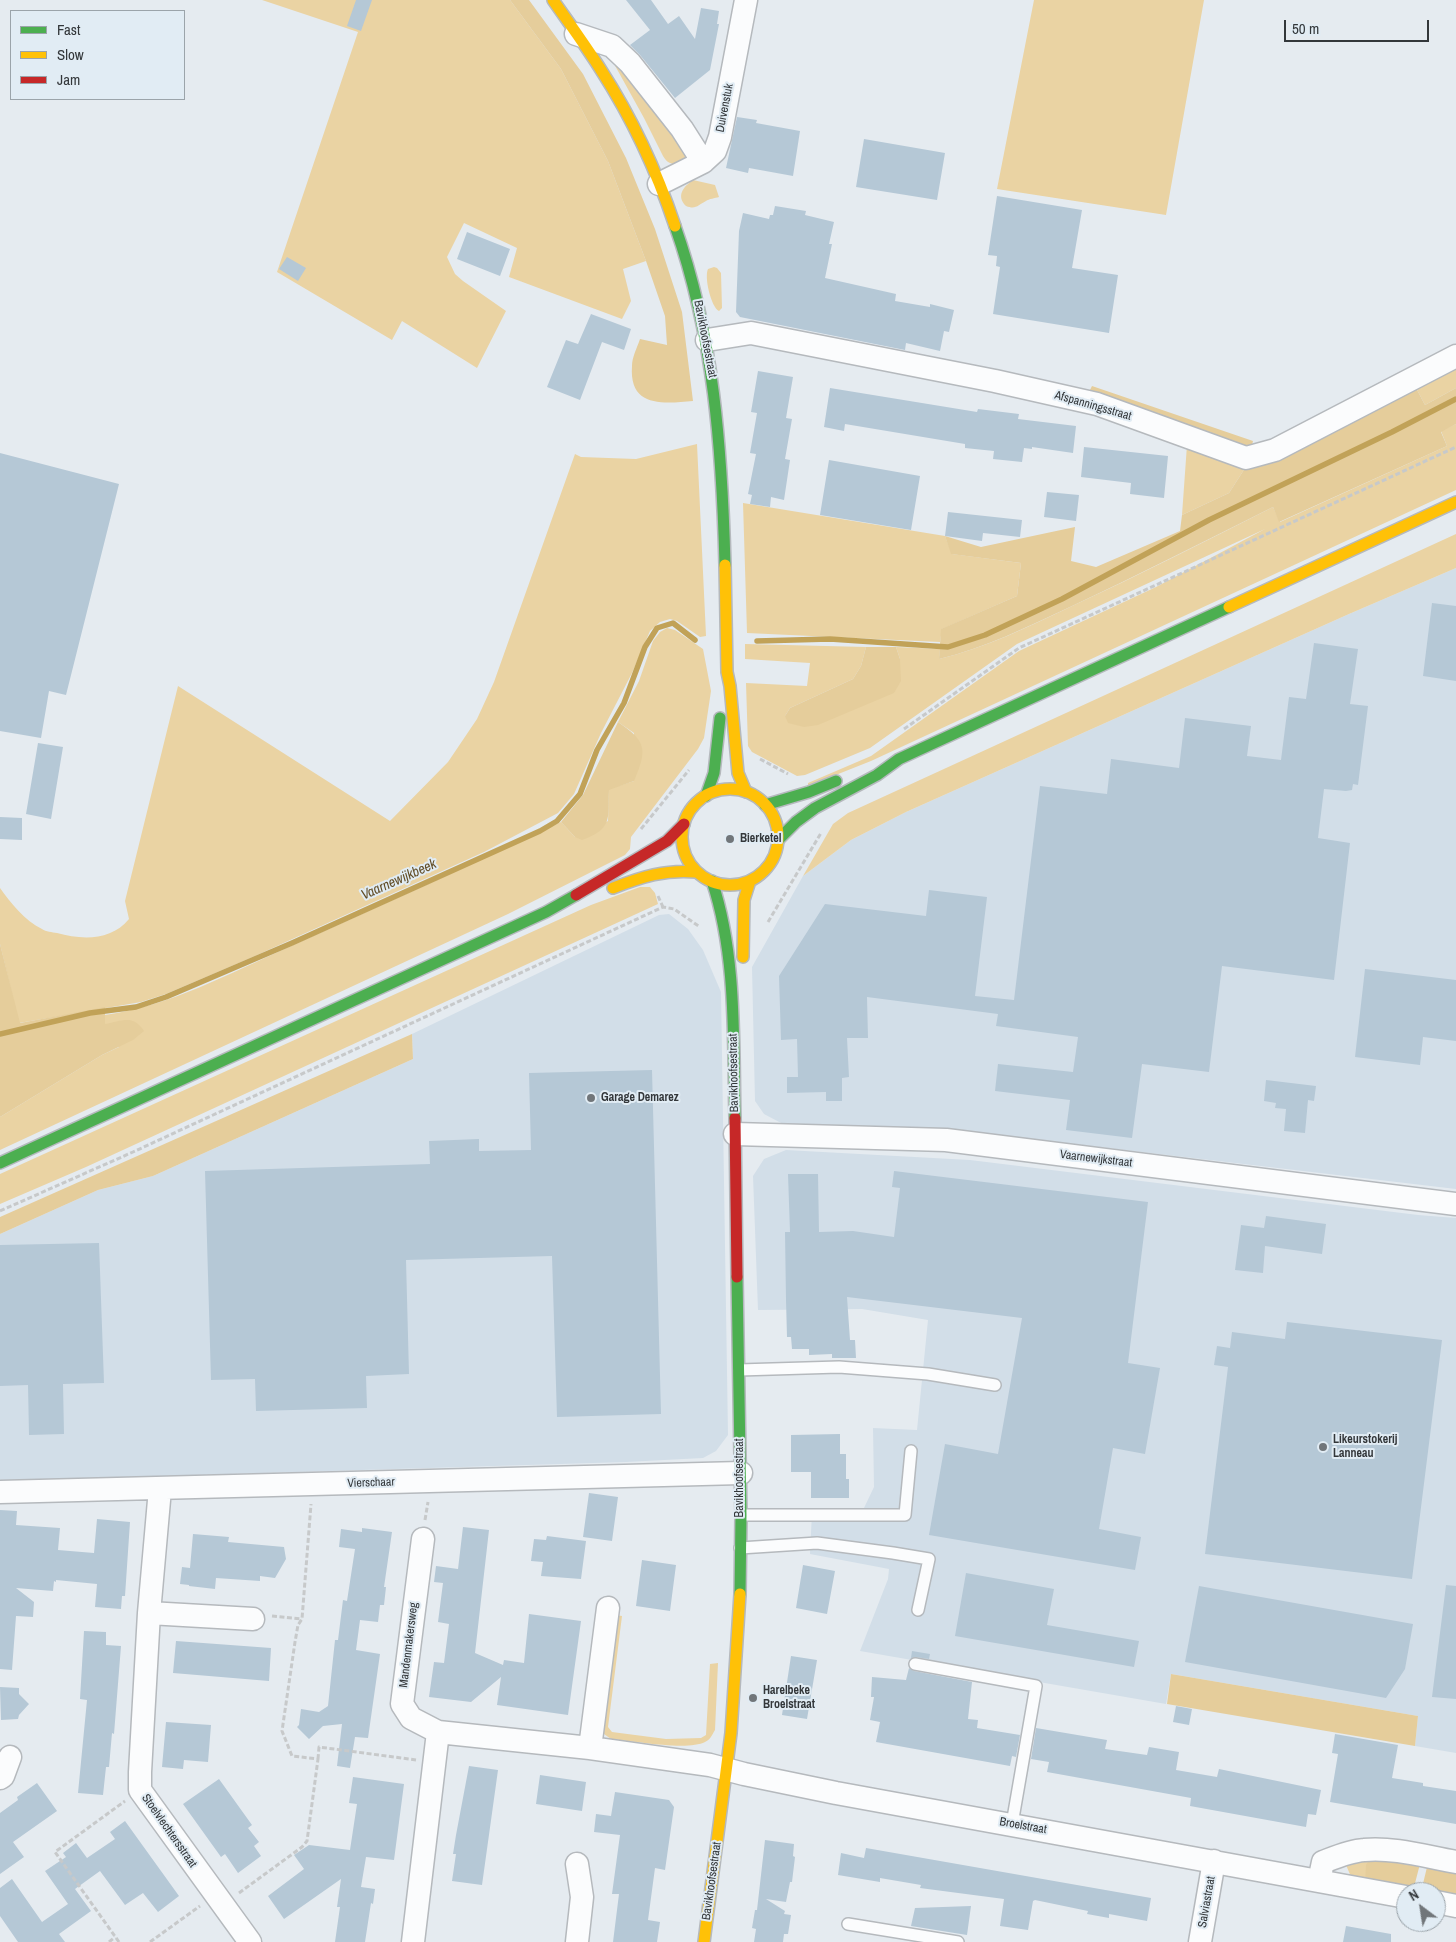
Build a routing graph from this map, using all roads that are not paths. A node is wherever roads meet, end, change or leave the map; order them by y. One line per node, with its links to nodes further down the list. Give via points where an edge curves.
1 (553, 0): 3 (street, Bavikhoofsestraat)
2 (746, 0): 4 (street, Duivenstuk, via 720,137 715,151)
3 (576, 34): 4 (street, via 612,46 630,63 682,129); 5 (street, Bavikhoofsestraat, via 607,80)
4 (703, 162): 5 (street, Duivenstuk)
5 (659, 184): 6 (street, Bavikhoofsestraat, via 690,269)
6 (707, 340): 7 (street, Afspanningsstraat, via 751,333 995,381 1097,404 1246,458 1275,450); 9 (street, Bavikhoofsestraat, via 720,436)
7 (1456, 356)
8 (1456, 502): 10 (street)
9 (727, 672): 11 (street, Bavikhoofsestraat, via 738,773); 12 (street, Bavikhoofsestraat, via 722,689 714,773)
10 (899, 759): 13 (street); 15 (street, via 877,776 815,808)
11 (746, 792): 12 (street, via 724,790); 13 (street)
12 (706, 796): 14 (street, via 689,812)
13 (765, 805): 15 (street, via 777,826)
14 (684, 824): 16 (street, via 682,838 687,859); 19 (street, via 647,854)
15 (778, 839): 18 (street, via 777,850 769,866)
16 (696, 872): 17 (street); 19 (street, via 664,871)
17 (712, 881): 18 (street, via 731,886); 20 (street, Bavikhoofsestraat, via 725,930)
18 (750, 881): 20 (street, Bavikhoofsestraat, via 744,900 743,971)
19 (546, 912): 22 (street)
20 (733, 1012): 21 (street, Bavikhoofsestraat)
21 (735, 1134): 23 (street, Vaarnewijkstraat, via 946,1140); 24 (street, Bavikhoofsestraat)
22 (0, 1163)
23 (1456, 1204)
24 (739, 1370): 25 (lane, via 839,1367 928,1374); 27 (street, Bavikhoofsestraat)
25 (995, 1385)
26 (911, 1451): 30 (lane, via 905,1515)
27 (741, 1472): 28 (street, Vierschaar); 30 (street, Bavikhoofsestraat)
28 (160, 1489): 29 (street, Vierschaar); 35 (street, Stoelvlechtersstraat)
29 (0, 1492)
30 (741, 1515): 32 (street, Bavikhoofsestraat)
31 (423, 1539): 38 (street, Mandenmakersweg, via 402,1704 411,1718)
32 (740, 1548): 34 (lane, via 817,1544 929,1559); 41 (street, Bavikhoofsestraat)
33 (608, 1608): 39 (street)
34 (918, 1610)
35 (149, 1613): 36 (street); 50 (street, Stoelvlechtersstraat, via 140,1790)
36 (253, 1619)
37 (915, 1664): 43 (lane, via 1036,1686)
38 (438, 1732): 39 (street, Mandenmakersweg); 51 (street)
39 (590, 1748): 41 (street, Mandenmakersweg)
40 (10, 1757): 42 (street)
41 (727, 1770): 43 (street, Broelstraat); 53 (street, Bavikhoofsestraat)
42 (0, 1778)
43 (1012, 1824): 44 (street, Broelstraat)
44 (1214, 1861): 47 (street, Broelstraat); 55 (street, Salviastraat)
45 (1456, 1862): 47 (street, via 1397,1852 1353,1851 1323,1862)
46 (577, 1864): 52 (street, via 582,1897)
47 (1319, 1881): 48 (street, Broelstraat)
48 (1396, 1895)
49 (848, 1924): 54 (lane)
50 (250, 1942)
51 (412, 1942)
52 (577, 1942)
53 (704, 1942)
54 (958, 1942)
55 (1200, 1942)

